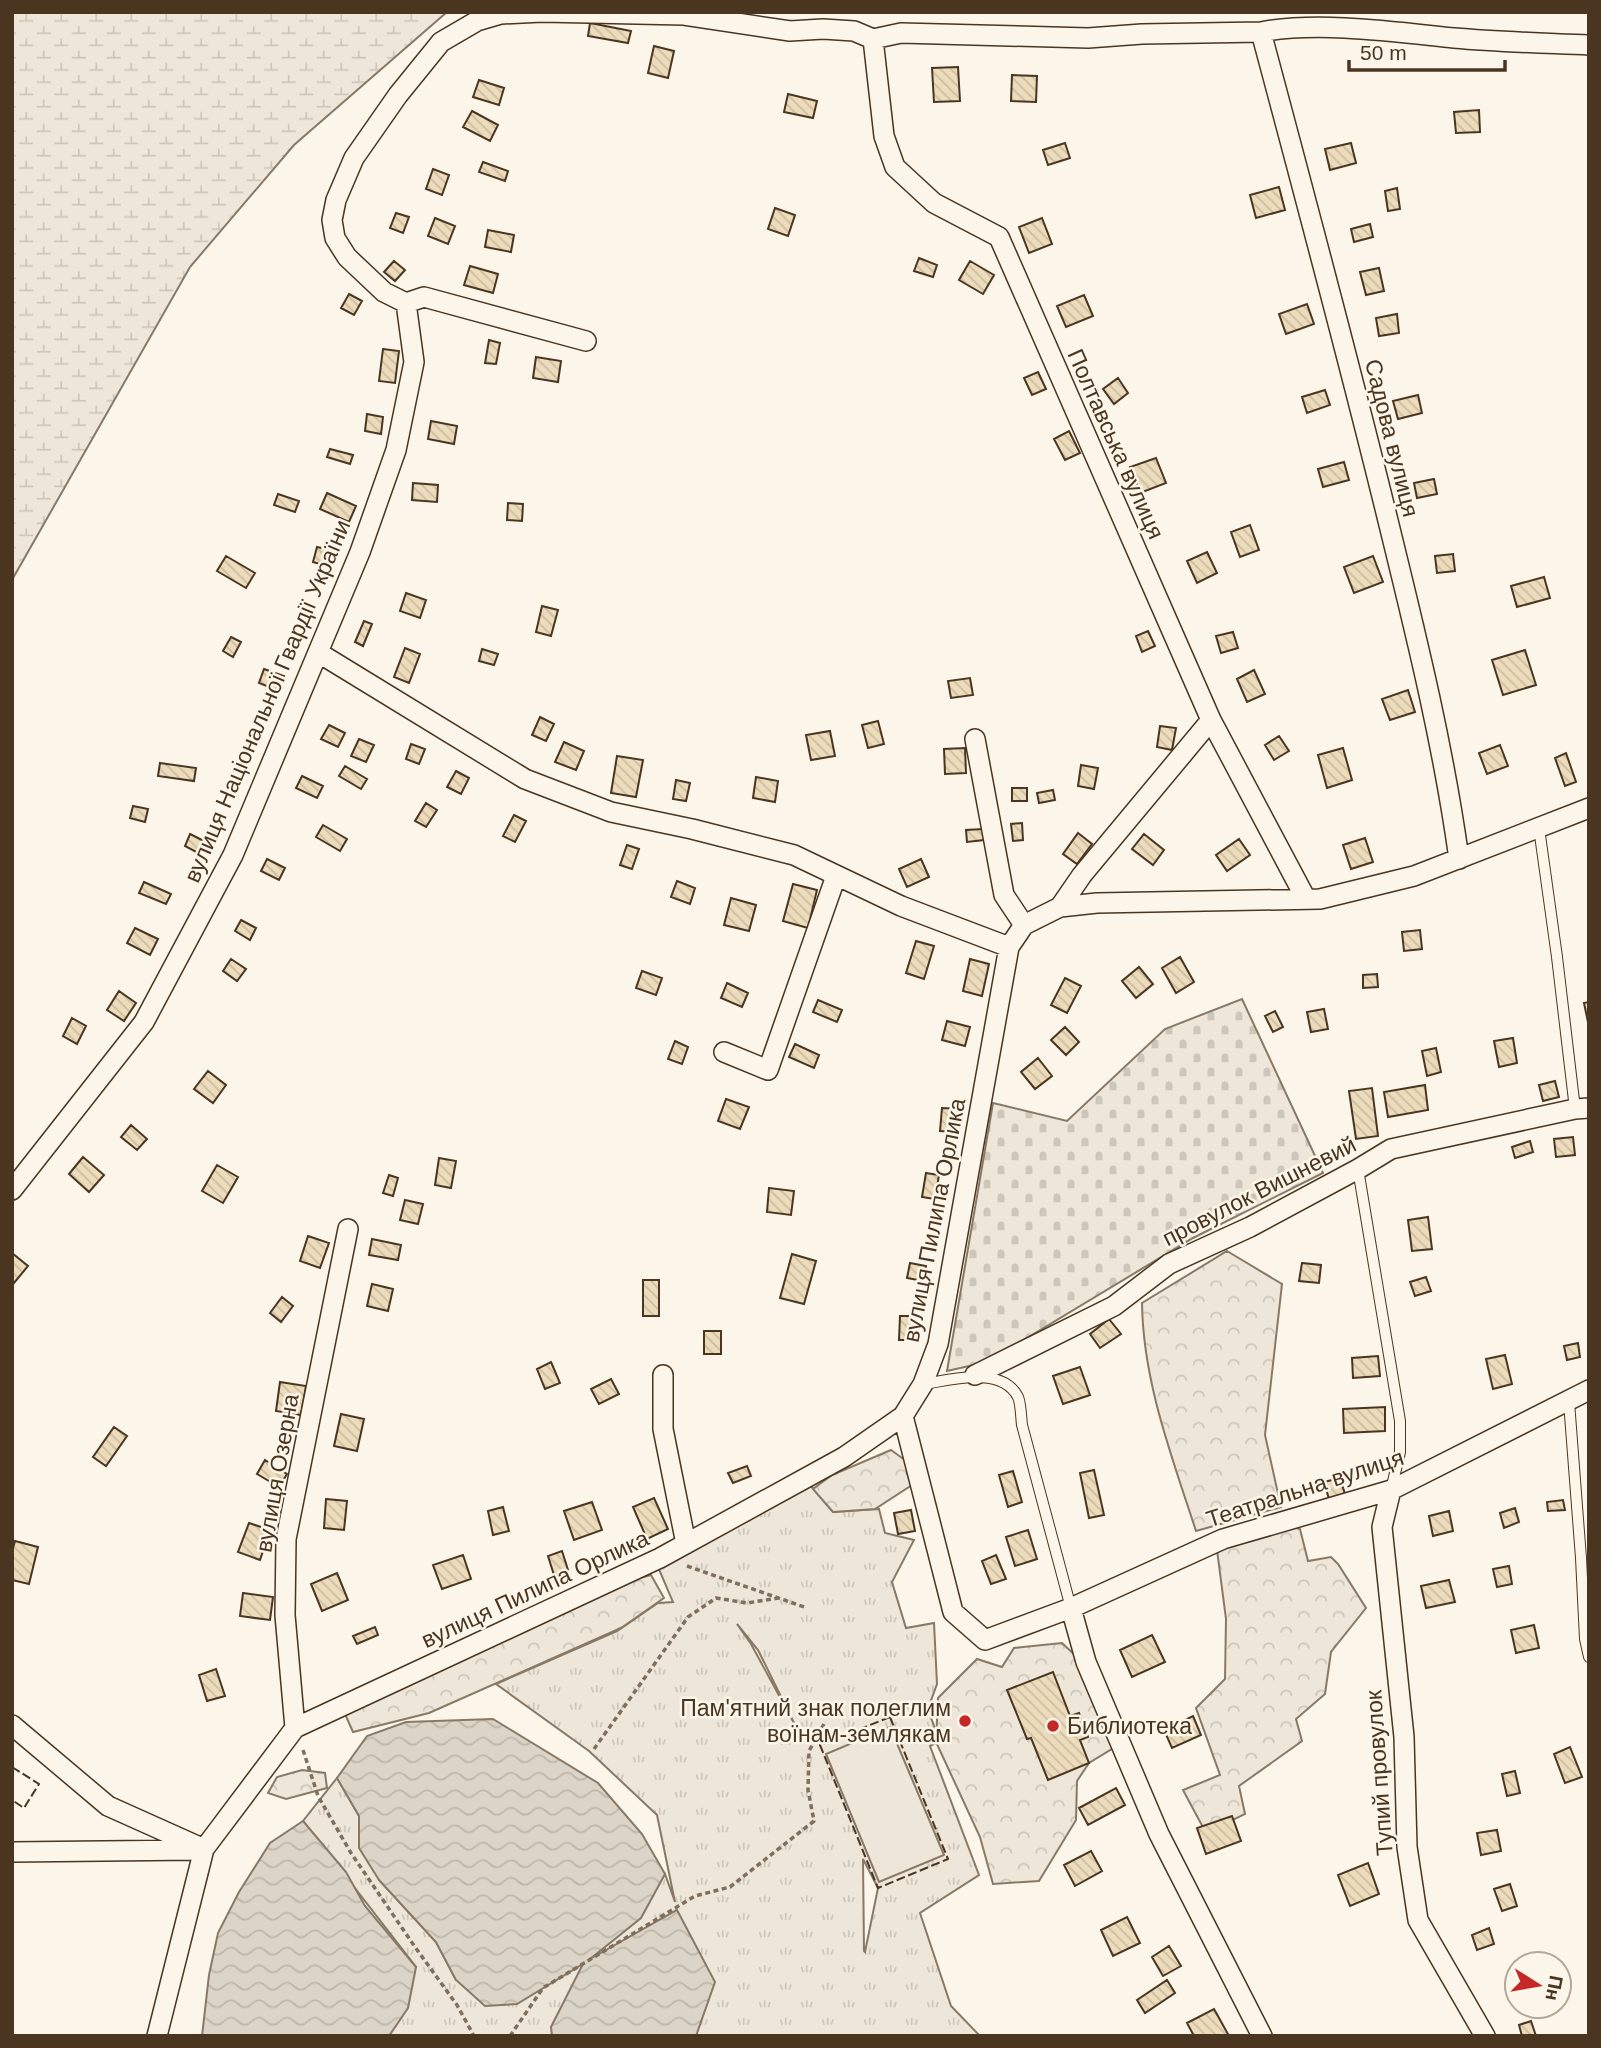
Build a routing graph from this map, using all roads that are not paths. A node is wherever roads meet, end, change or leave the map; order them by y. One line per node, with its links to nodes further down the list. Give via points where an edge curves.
1 (1261, 33): 2 (street, via 1088,38 901,33); 3 (street, via 1369,30); 11 (street, Садова вулиця, via 1419,647)
2 (873, 39): 4 (street, via 854,31 790,30 684,15 528,13 477,21 441,42 398,95 354,158 336,200 335,237 347,257 384,292); 7 (street, Полтавська вулиця, via 884,136 895,167 933,203 999,237)
3 (1589, 44)
4 (405, 303): 5 (street, via 424,297); 6 (street, вулиця Національної Гвардії України, via 414,362 396,450)
5 (586, 341)
6 (319, 653): 12 (street, via 525,779 611,813 794,855); 20 (street, вулиця Національної Гвардії України, via 233,855 144,1022)
7 (1211, 720): 13 (street, Полтавська вулиця); 14 (street)
8 (975, 739): 15 (street, via 1004,895)
9 (1589, 808): 10 (street, вулиця Пилипа Орлика)
10 (1539, 828): 11 (street, вулиця Пилипа Орлика); 18 (lane)
11 (1459, 859): 13 (street, вулиця Пилипа Орлика, via 1414,876 1320,899)
12 (836, 876): 16 (street); 17 (street, via 768,1070)
13 (1306, 898): 14 (street, вулиця Пилипа Орлика)
14 (1060, 907): 15 (street, вулиця Пилипа Орлика)
15 (1024, 925): 16 (street, вулиця Пилипа Орлика)
16 (1009, 947): 24 (street, вулиця Пилипа Орлика, via 938,1344)
17 (724, 1052)
18 (1582, 1109): 19 (street, провулок Вишневий, via 1391,1149)
19 (1358, 1169): 23 (street, провулок Вишневий, via 1169,1264 1114,1306); 28 (lane, via 1400,1421 1400,1452)
20 (12, 1190)
21 (348, 1229): 33 (street, вулиця Озерна, via 286,1539 285,1615)
22 (663, 1374): 29 (street, via 663,1429)
23 (975, 1375): 24 (lane); 30 (lane, via 1003,1382 1018,1396)
24 (923, 1384): 27 (street, вулиця Пилипа Орлика)
25 (1589, 1390): 26 (street, Театральна вулиця)
26 (1569, 1402): 28 (street, Театральна вулиця); 31 (lane)
27 (903, 1416): 29 (street, вулиця Пилипа Орлика, via 844,1457); 30 (street, Театральна вулиця, via 953,1612 985,1640)
28 (1391, 1490): 30 (street, Театральна вулиця, via 1223,1539); 38 (street, Тупий провулок, via 1382,1527 1404,1737 1406,1847 1418,1920)
29 (686, 1544): 33 (street, вулиця Пилипа Орлика)
30 (1071, 1608): 37 (street, via 1086,1662 1159,1834)
31 (1589, 1657)
32 (12, 1725): 34 (street, via 108,1806)
33 (295, 1728): 34 (street, вулиця Пилипа Орлика)
34 (204, 1849): 35 (street); 36 (street, вулиця Пилипа Орлика)
35 (12, 1852)
36 (158, 2036)
37 (1262, 2036)
38 (1485, 2036)

